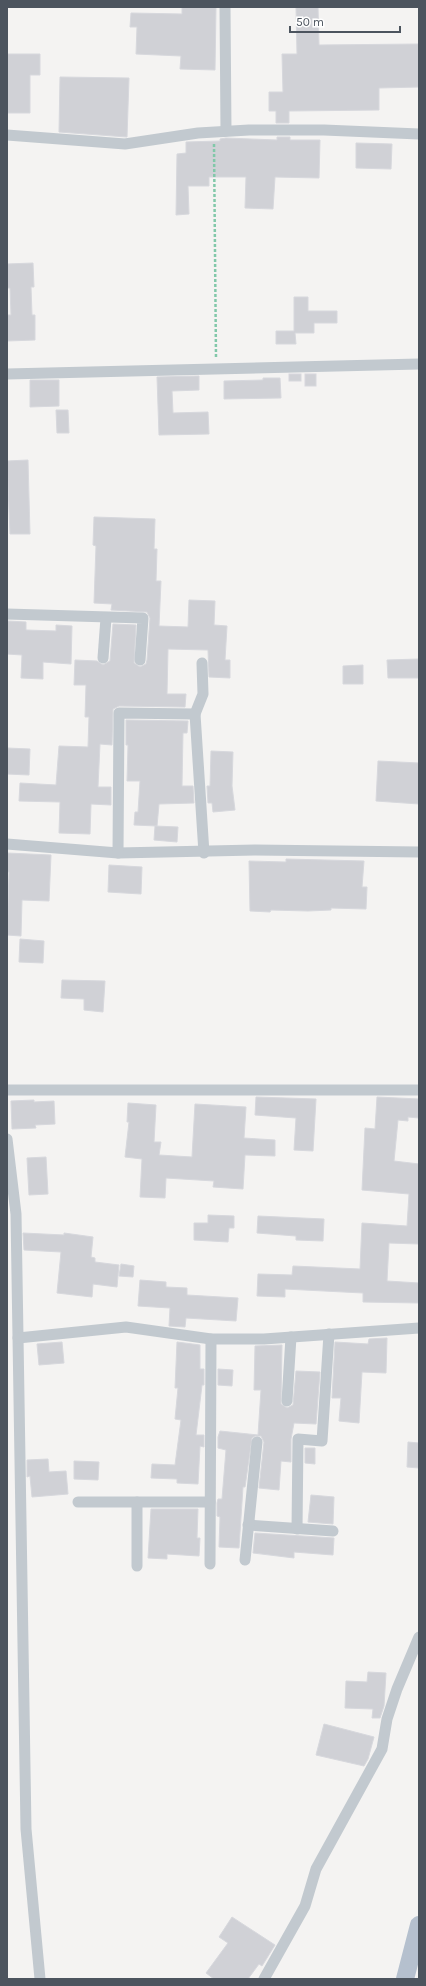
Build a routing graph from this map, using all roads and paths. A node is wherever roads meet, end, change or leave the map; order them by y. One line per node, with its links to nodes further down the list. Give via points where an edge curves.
1 (225, 7): 3 (street)
2 (213, 131): 3 (street); 5 (street, via 125,144); 7 (path)
3 (226, 131): 4 (street, via 324,130)
4 (419, 134)
5 (7, 135)
6 (419, 364): 7 (street)
7 (216, 369): 8 (street)
8 (7, 374)
9 (7, 614): 10 (street)
10 (106, 618): 11 (street); 12 (street, via 143,618)
11 (103, 658)
12 (140, 660)
13 (202, 663): 14 (street, via 203,694)
14 (195, 714): 16 (street); 18 (street, via 119,713)
15 (7, 844): 18 (street)
16 (204, 852): 17 (street); 18 (street)
17 (419, 852)
18 (118, 853)
19 (7, 1090): 20 (street)
20 (419, 1090)
21 (7, 1138): 25 (street, via 16,1214)
22 (419, 1328): 23 (street)
23 (329, 1334): 24 (street); 33 (street, via 322,1441 298,1439)
24 (291, 1337): 26 (street); 27 (street)
25 (18, 1338): 26 (street, via 126,1327); 40 (street, via 26,1829)
26 (211, 1339): 31 (street)
27 (287, 1401)
28 (257, 1442): 32 (street)
29 (78, 1502): 30 (street)
30 (137, 1502): 31 (street); 37 (street)
31 (210, 1502): 36 (street)
32 (248, 1525): 33 (street); 35 (street)
33 (297, 1529): 34 (street)
34 (333, 1531)
35 (245, 1560)
36 (210, 1564)
37 (137, 1566)
38 (419, 1637): 41 (street, via 387,1719 382,1749 316,1869 305,1906)
39 (419, 1925): 42 (main road)
40 (40, 1979)
41 (264, 1979)
42 (405, 1979)

